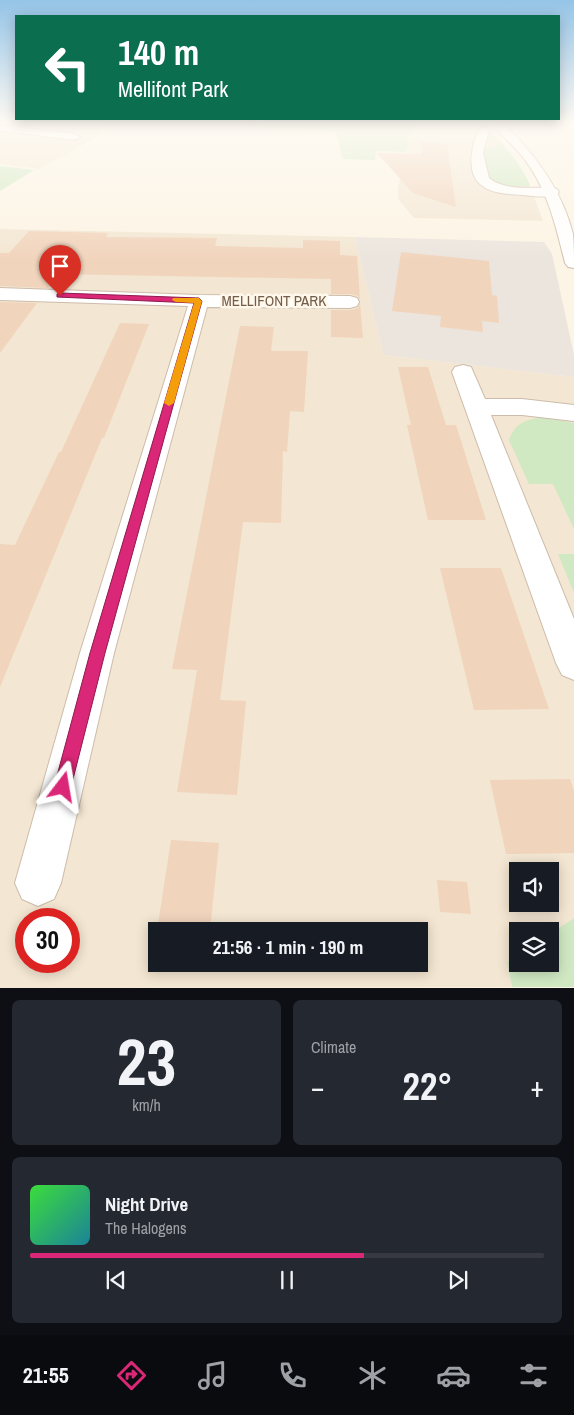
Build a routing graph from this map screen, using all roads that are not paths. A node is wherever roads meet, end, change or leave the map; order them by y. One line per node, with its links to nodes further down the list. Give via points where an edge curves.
1 (479, 168): 3 (street, via 486,184)
2 (538, 168): 3 (street)
3 (552, 192): 4 (street)
4 (574, 263)
5 (0, 294): 6 (street, MELLIFONT PARK)
6 (199, 301): 7 (street, MELLIFONT PARK); 12 (street, MELLIFONT PARK, via 97,653)
7 (350, 302)
8 (463, 372): 9 (street)
9 (477, 407): 10 (street, via 522,407); 11 (street)
10 (574, 413)
11 (574, 663)
12 (38, 883)

